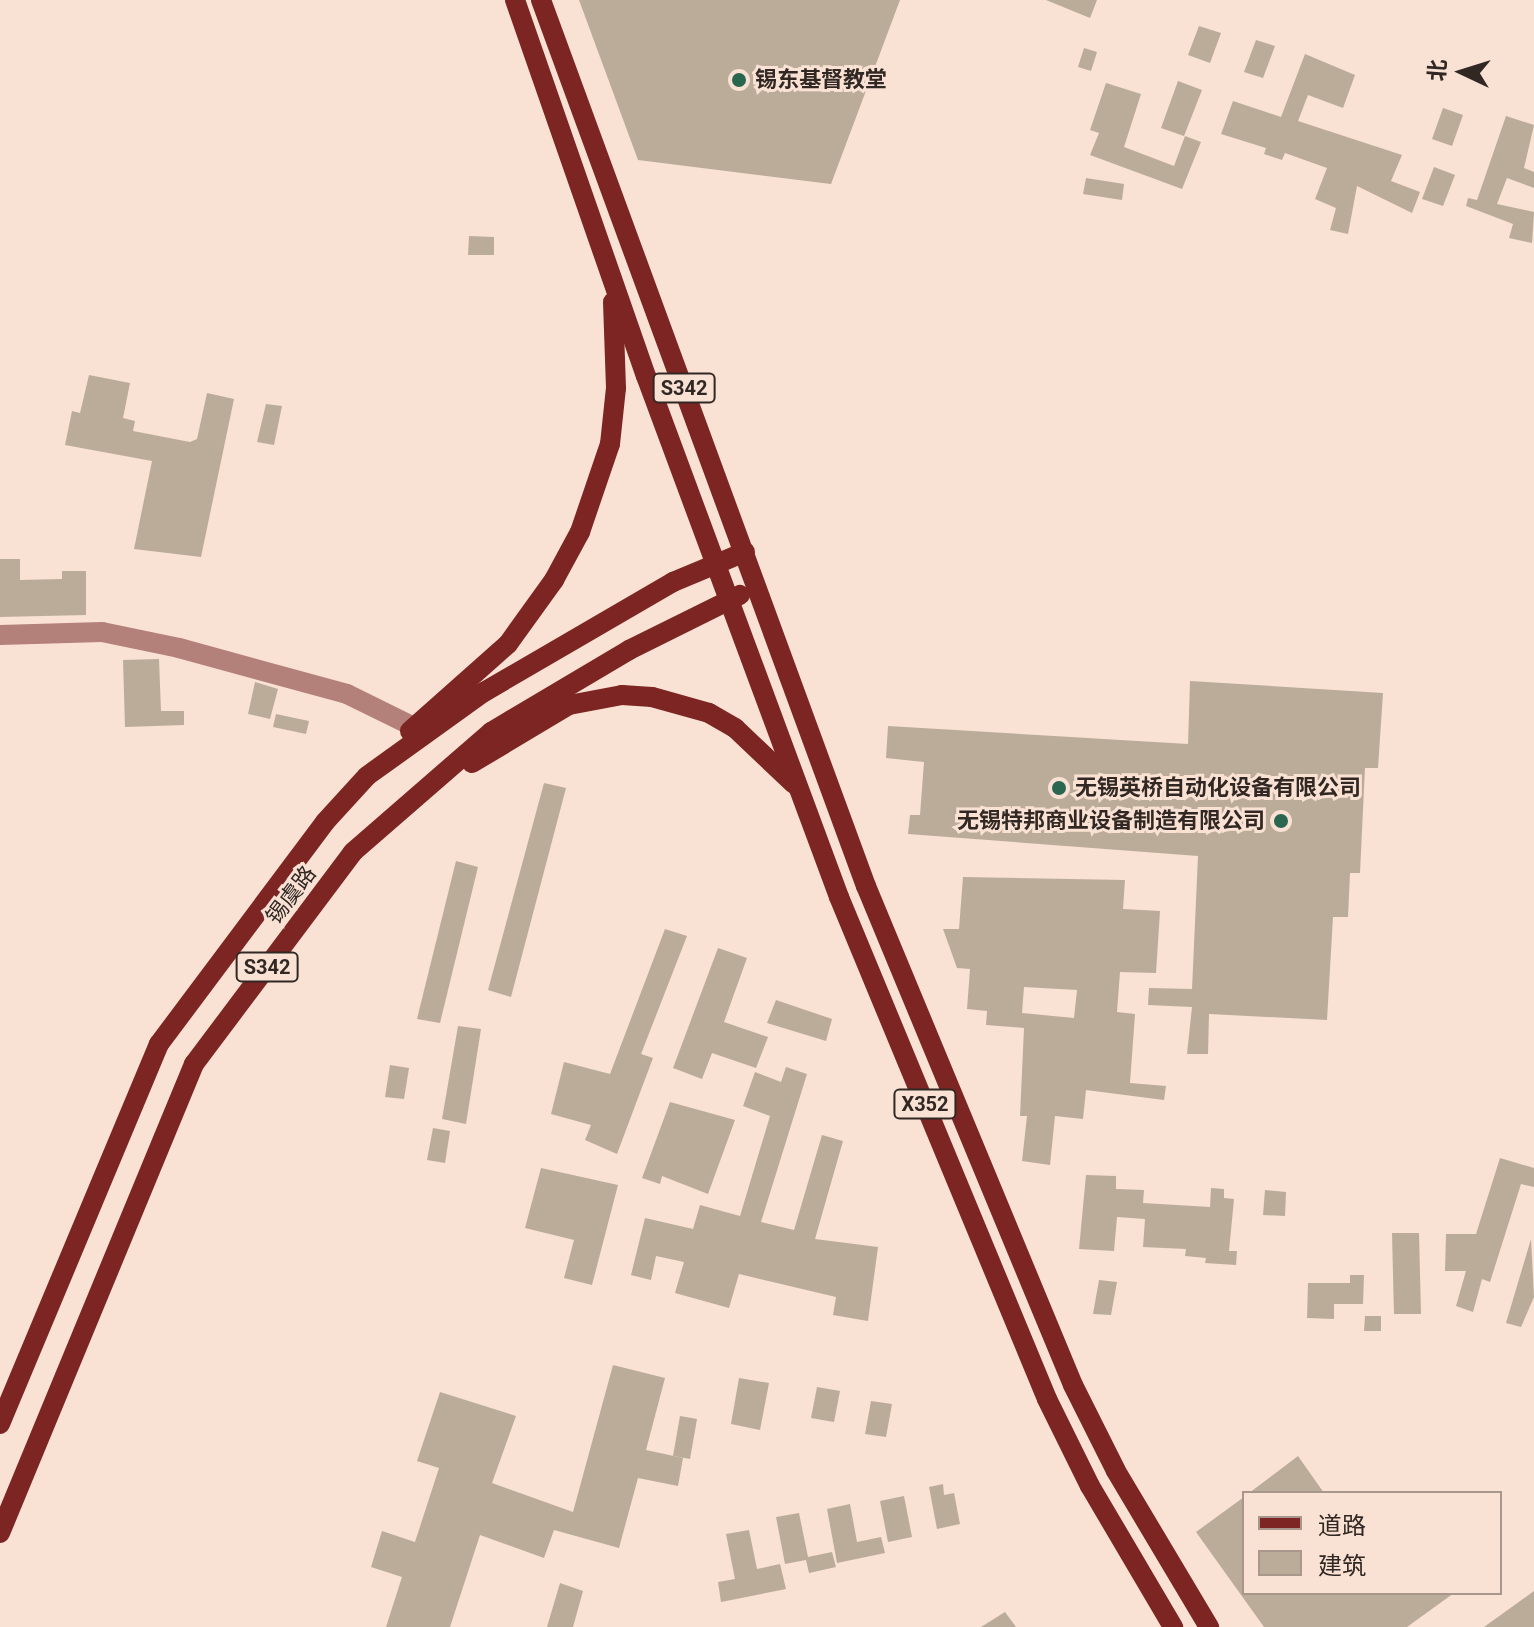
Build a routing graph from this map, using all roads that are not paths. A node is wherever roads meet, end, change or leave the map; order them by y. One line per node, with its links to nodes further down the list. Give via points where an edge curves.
1 (515, 0): 3 (main road, S342)
2 (541, 0): 4 (main road, S342)
3 (609, 267): 5 (main road, S342); 9 (main road, via 616,388 610,444 580,532 554,580 508,644)
4 (745, 552): 5 (main road, 锡虞路); 6 (main road, S342)
5 (716, 563): 7 (main road, X352); 10 (main road, 锡虞路 / S342, via 606,619 484,692)
6 (756, 588): 7 (main road, 锡虞路 / S342); 16 (main road, X352, via 866,886 1073,1385 1129,1495)
7 (730, 598): 11 (main road, 锡虞路 / S342, via 561,687 491,732); 12 (main road, X352)
8 (0, 635): 9 (street, via 102,632 179,648 347,694)
9 (414, 727): 10 (main road)
10 (367, 776): 13 (main road, 锡虞路 / S342, via 325,822 159,1044)
11 (422, 788): 12 (main road, via 462,770 547,714 622,695 709,713 753,744); 14 (main road, 锡虞路 / S342, via 353,852 194,1064)
12 (801, 791): 15 (main road, X352, via 1047,1399 1090,1486)
13 (0, 1424)
14 (0, 1533)
15 (1173, 1627)
16 (1209, 1627)

